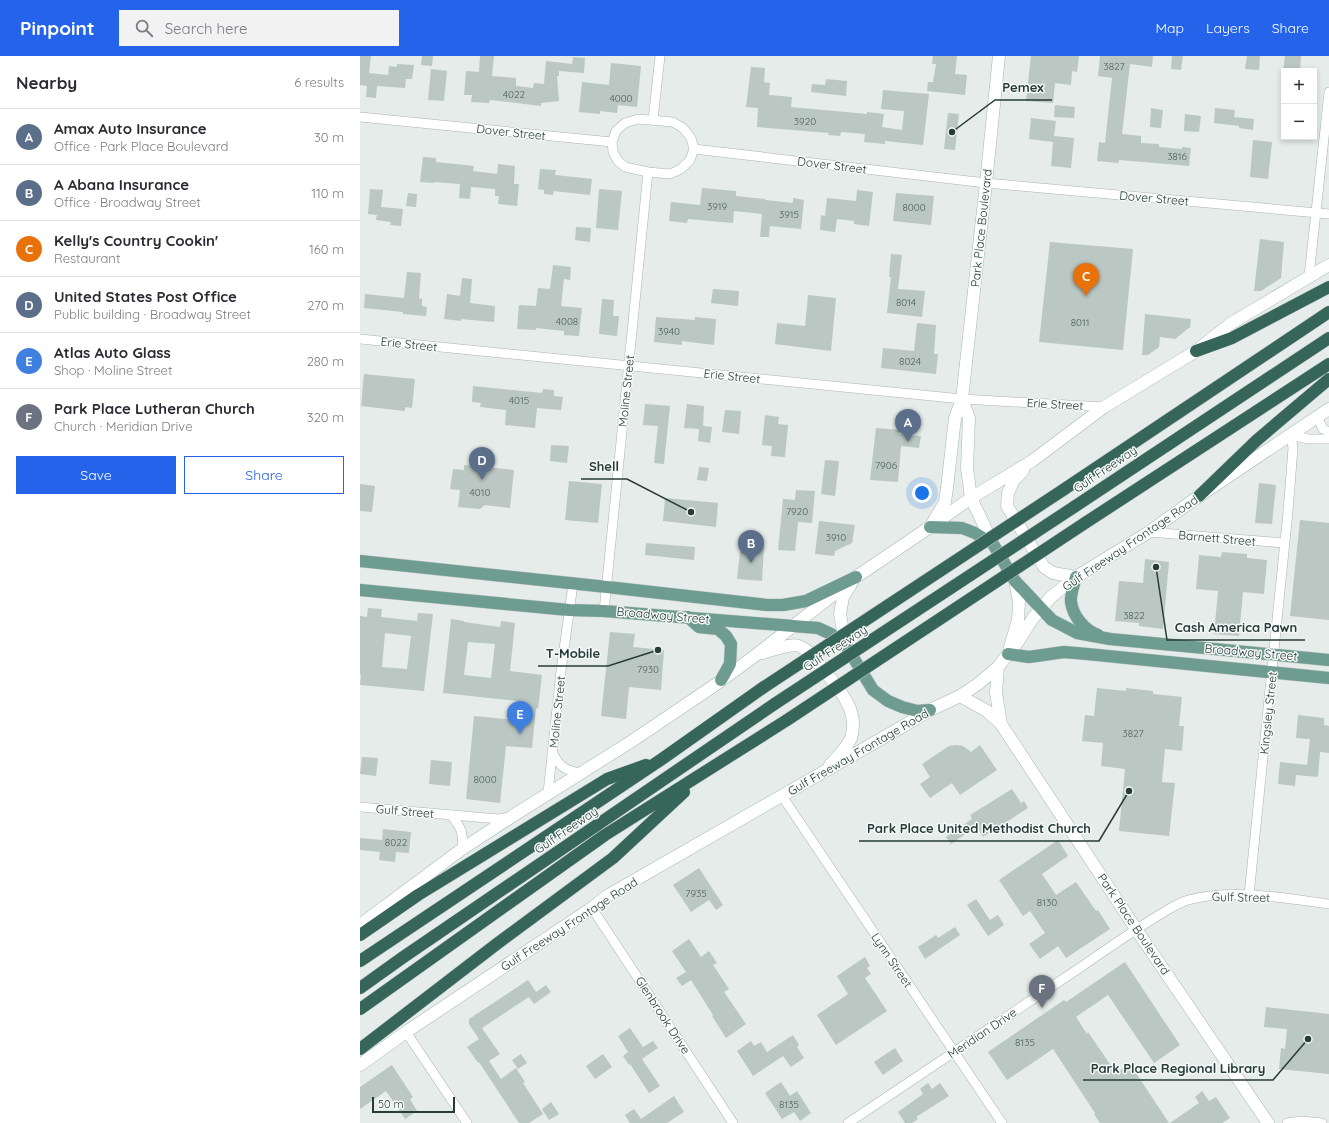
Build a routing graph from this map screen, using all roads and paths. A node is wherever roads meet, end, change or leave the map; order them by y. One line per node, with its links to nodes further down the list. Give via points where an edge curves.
1 (660, 56): 5 (street)
2 (998, 56): 9 (main road, Park Place Boulevard)
3 (1329, 92): 10 (street)
4 (360, 117): 6 (street, Dover Street)
5 (653, 120): 6 (street, via 638,119 625,124 616,131); 7 (street, via 673,122 682,128 691,138)
6 (612, 142): 8 (street, via 613,152 625,167)
7 (694, 149): 8 (street, via 690,160 681,169 670,174); 9 (street, Dover Street)
8 (648, 172): 20 (street, Moline Street)
9 (986, 183): 10 (street, Dover Street); 22 (main road, Park Place Boulevard)
10 (1316, 213): 11 (street, Dover Street); 13 (street)
11 (1329, 214)
12 (1329, 264): 13 (main road)
13 (1309, 276): 18 (main road, via 1230,324)
14 (1329, 287): 18 (highway, via 1232,338)
15 (1329, 312): 62 (highway, Gulf Freeway, bridge, via 764,687)
16 (1329, 338): 79 (highway, Gulf Freeway, bridge, via 776,703)
17 (360, 340): 20 (street, Erie Street)
18 (1196, 352): 23 (main road)
19 (1329, 364): 65 (highway, bridge)
20 (629, 366): 22 (street, Erie Street); 41 (street, Moline Street)
21 (1329, 379): 30 (highway, via 1257,440)
22 (962, 399): 23 (street, Erie Street); 31 (main road, Park Place Boulevard, via 969,418 967,468); 32 (main road, Park Place Boulevard, via 955,418 945,502)
23 (1104, 407): 29 (main road)
24 (1329, 408): 25 (main road, Gulf Freeway Frontage Road)
25 (1317, 417): 26 (street, via 1324,429); 27 (main road, Gulf Freeway Frontage Road)
26 (1329, 432)
27 (1291, 435): 28 (street, via 1308,439); 30 (main road, Gulf Freeway Frontage Road); 35 (street, Kingsley Street, via 1293,448)
28 (1329, 439)
29 (1032, 461): 31 (main road); 38 (main road, via 1014,480 1008,493 1007,506 1044,567 1053,573)
30 (1199, 496): 33 (main road, Gulf Freeway Frontage Road)
31 (971, 498): 32 (main road); 34 (main road, Park Place Boulevard)
32 (930, 527): 34 (main road, Broadway Street, via 962,528); 37 (main road)
33 (1149, 532): 35 (street, Barnett Street); 38 (main road, Gulf Freeway Frontage Road)
34 (993, 544): 39 (main road, Broadway Street)
35 (1284, 544): 51 (street, Kingsley Street)
36 (360, 561): 40 (main road, Broadway Street)
37 (856, 577): 41 (main road, Broadway Street, via 806,601 777,606); 47 (main road); 49 (main road, via 842,597 840,614)
38 (1076, 577): 43 (main road, Gulf Freeway Frontage Road); 48 (main road, via 1070,601 1078,620 1093,633)
39 (1015, 581): 43 (main road, Broadway Street); 50 (main road, via 1019,602 1018,620)
40 (573, 584): 41 (main road, Broadway Street); 44 (street, Moline Street)
41 (607, 587): 45 (street, Moline Street)
42 (360, 590): 44 (main road, Broadway Street)
43 (1041, 608): 48 (main road, Broadway Street, via 1052,620 1077,633); 50 (main road, Gulf Freeway Frontage Road)
44 (569, 610): 45 (main road, Broadway Street); 61 (street, Moline Street)
45 (604, 611): 46 (main road, Broadway Street)
46 (688, 617): 47 (main road, Broadway Street); 57 (main road, via 699,627 718,629 731,644 730,664)
47 (794, 626): 49 (main road, Broadway Street, via 818,628); 52 (main road)
48 (1110, 639): 51 (main road, Broadway Street)
49 (845, 644): 59 (main road, Broadway Street, via 873,690 902,707 917,711)
50 (1008, 654): 54 (main road, Gulf Freeway Frontage Road); 55 (main road, Broadway Street, via 1029,657 1064,652)
51 (1274, 654): 53 (main road, Broadway Street); 55 (street, Kingsley Street)
52 (756, 655): 57 (main road); 63 (main road, via 784,647 799,646 811,654 846,698 851,709 850,738)
53 (1329, 660)
54 (998, 667): 58 (main road, Gulf Freeway Frontage Road); 60 (main road, Park Place Boulevard, via 996,700)
55 (1272, 673): 56 (main road, Broadway Street); 72 (street, Kingsley Street)
56 (1329, 678)
57 (721, 680): 64 (main road)
58 (960, 696): 59 (main road, Gulf Freeway Frontage Road); 60 (main road, Park Place Boulevard, via 987,711)
59 (930, 710): 63 (main road, Gulf Freeway Frontage Road)
60 (1001, 724): 76 (main road, Park Place Boulevard)
61 (552, 752): 64 (street, via 563,768); 66 (street, Moline Street)
62 (662, 759): 77 (highway, via 607,778 418,895); 78 (highway, Gulf Freeway)
63 (824, 772): 67 (main road, Gulf Freeway Frontage Road)
64 (580, 773): 66 (main road)
65 (704, 773): 80 (highway, via 605,835); 82 (highway, via 613,858)
66 (548, 794): 70 (main road)
67 (782, 796): 74 (main road, Gulf Freeway Frontage Road, via 608,896); 83 (street, Lynn Street)
68 (360, 807): 69 (street, Gulf Street)
69 (451, 815): 70 (street, Gulf Street, via 499,819); 71 (street, Gulf Street, via 462,831)
70 (511, 817): 71 (main road)
71 (462, 849): 75 (main road)
72 (1249, 895): 73 (street, Gulf Street); 76 (street, Gulf Street, via 1206,896 1186,901)
73 (1329, 904)
74 (592, 908): 81 (main road, Gulf Freeway Frontage Road); 86 (street, Glenbrook Drive)
75 (360, 925)
76 (1136, 929): 83 (street, Meridian Drive); 89 (main road, Park Place Boulevard)
77 (360, 935)
78 (360, 961)
79 (360, 988)
80 (360, 1009)
81 (406, 1032): 84 (main road, Gulf Freeway Frontage Road); 85 (street)
82 (360, 1049)
83 (954, 1052): 87 (street, Meridian Drive); 88 (street, Lynn Street)
84 (360, 1064)
85 (467, 1123)
86 (733, 1123)
87 (848, 1123)
88 (1002, 1123)
89 (1268, 1123)
90 (1287, 1123): 91 (street)
91 (1322, 1123)

